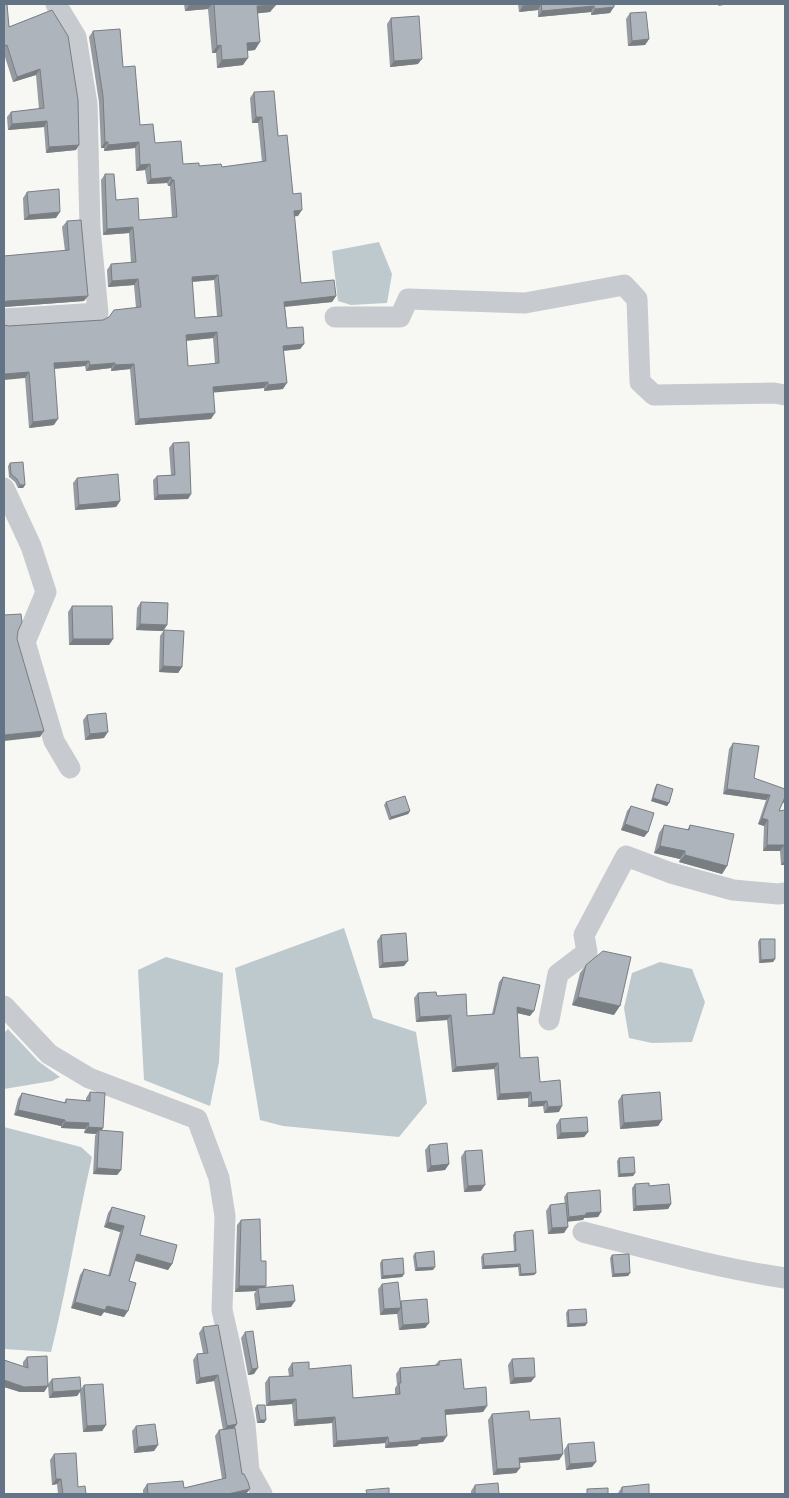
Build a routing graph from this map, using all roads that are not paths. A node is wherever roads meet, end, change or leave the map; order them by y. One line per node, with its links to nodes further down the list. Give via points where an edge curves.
1 (56, 4): 3 (street, via 76,37 87,104 90,228 98,313)
2 (335, 316): 4 (street, via 400,317 408,299 525,303 624,285 637,299 640,382 654,395)
3 (4, 319)
4 (785, 395)
5 (4, 488): 6 (street, via 31,546 46,592 25,642 54,741)
6 (70, 768)
7 (785, 893): 9 (street, via 733,890 671,873 626,856 584,935 587,952 558,974)
8 (4, 1006): 12 (street, via 49,1054 89,1078 197,1119 219,1178 226,1216 222,1310 245,1424 249,1471)
9 (549, 1020)
10 (583, 1232): 11 (street, via 676,1256)
11 (785, 1278)
12 (262, 1494)

